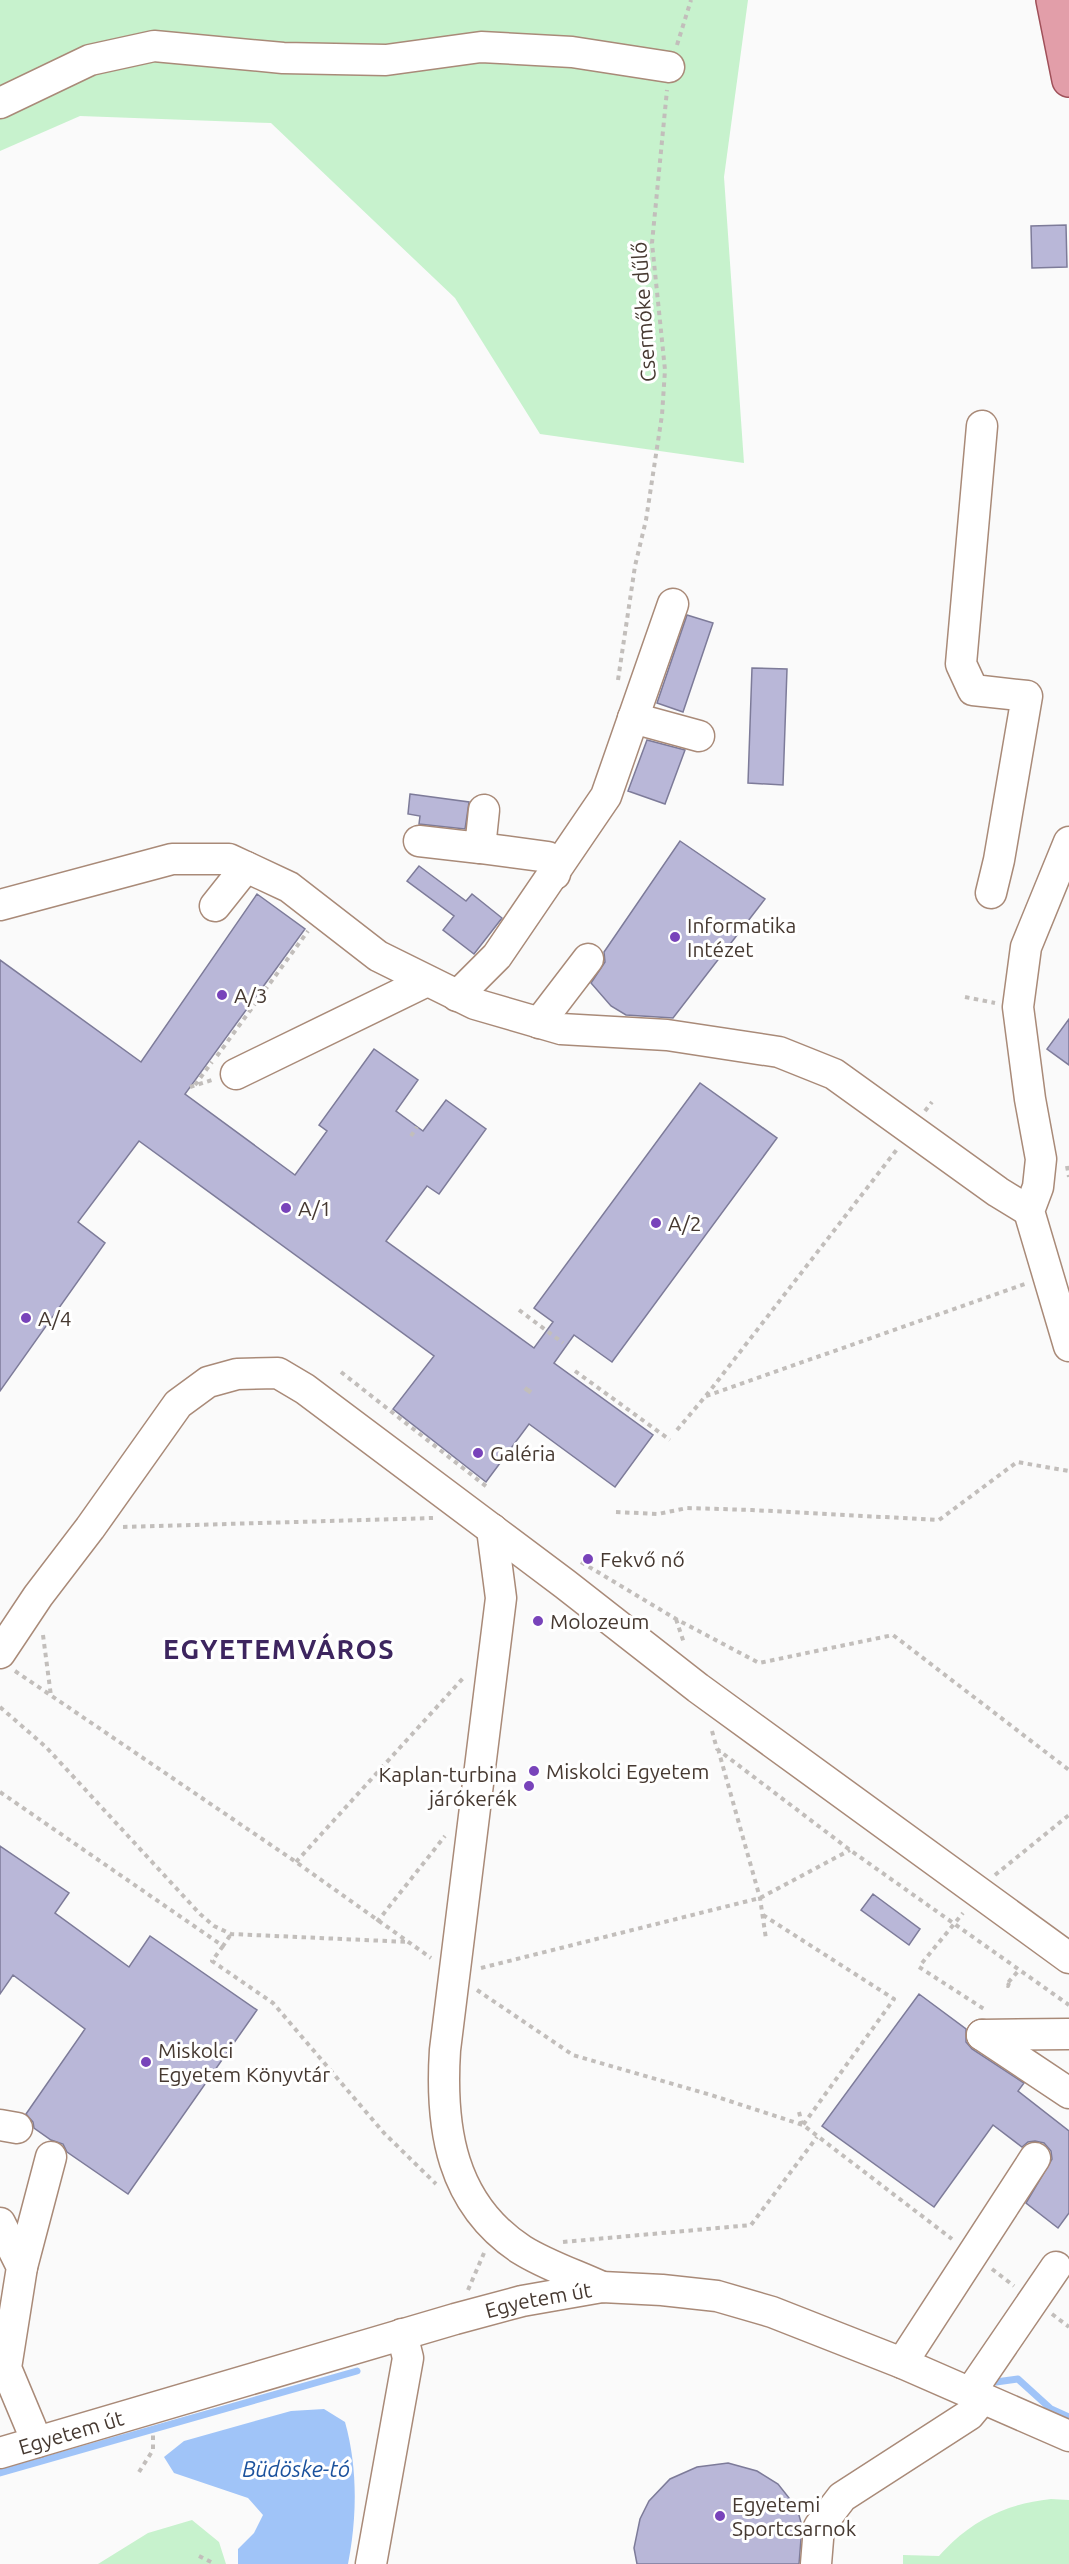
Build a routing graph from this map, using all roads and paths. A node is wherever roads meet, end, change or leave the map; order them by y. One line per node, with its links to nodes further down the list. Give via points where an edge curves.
1 (691, 0): 3 (path, Csermőke dűlő)
2 (1053, 0): 4 (main road)
3 (669, 68): 5 (street, via 572,52 492,48 386,60 283,58 154,46 90,60); 8 (path, Csermőke dűlő, via 652,243 666,370 646,519)
4 (1069, 80)
5 (0, 102)
6 (982, 426): 17 (street, via 961,664 973,690 1028,696)
7 (673, 604): 9 (street)
8 (617, 686)
9 (632, 723): 10 (street); 16 (street, via 606,796)
10 (699, 736)
11 (484, 810): 14 (street)
12 (419, 841): 14 (street)
13 (1069, 842): 31 (street, via 1026,947 1018,1007 1041,1159 1038,1187)
14 (480, 848): 16 (street, via 548,857)
15 (246, 867): 18 (street, via 229,859 172,859); 19 (street); 22 (street, via 289,887 378,956)
16 (555, 874): 23 (street, via 497,956)
17 (991, 893)
18 (0, 905)
19 (215, 906)
20 (310, 930): 26 (path)
21 (588, 959): 24 (street)
22 (427, 981): 23 (street); 25 (street)
23 (457, 996): 24 (street)
24 (539, 1023): 29 (street, via 561,1029 667,1035 778,1052 834,1074)
25 (236, 1074)
26 (195, 1085)
27 (932, 1102): 29 (path)
28 (417, 1127): 30 (path)
29 (912, 1130): 31 (street); 38 (path)
30 (411, 1136)
31 (1029, 1211): 32 (street)
32 (1048, 1275): 35 (street); 38 (path)
33 (519, 1310): 34 (path)
34 (563, 1343)
35 (1069, 1346)
36 (575, 1371): 40 (path)
37 (341, 1372): 42 (path)
38 (705, 1396): 39 (path)
39 (677, 1430)
40 (670, 1440)
41 (1069, 1471): 43 (path, via 1017,1462 939,1520 741,1509 687,1508 658,1514)
42 (487, 1487)
43 (616, 1512)
44 (484, 1523): 45 (path); 45 (street, via 278,1372 237,1374 208,1382 177,1404); 60 (street, via 698,1688); 71 (street, via 501,1598)
45 (90, 1528): 47 (street)
46 (580, 1561): 54 (path, via 759,1663 893,1635)
47 (38, 1596): 48 (street); 50 (path)
48 (4, 1660): 50 (path)
49 (468, 1673): 59 (path)
50 (51, 1697): 59 (path)
51 (0, 1707): 65 (path, via 46,1747 200,1914)
52 (711, 1729): 53 (path)
53 (717, 1749): 58 (path); 61 (path)
54 (1069, 1770)
55 (0, 1792): 68 (path)
56 (1069, 1815): 60 (path, via 992,1877)
57 (448, 1831): 63 (path)
58 (850, 1850): 61 (path); 64 (path)
59 (296, 1862): 63 (path)
60 (979, 1894): 69 (street)
61 (760, 1898): 62 (path); 71 (path)
62 (763, 1915): 66 (path); 78 (path, via 894,1999)
63 (377, 1922): 67 (path)
64 (954, 1924): 70 (path); 74 (path, via 921,1965)
65 (231, 1934): 67 (path); 68 (path)
66 (766, 1939)
67 (410, 1942): 71 (path)
68 (223, 1946): 82 (path, via 212,1961 273,2003 384,2133)
69 (1069, 1958)
70 (1018, 1970): 72 (path); 73 (path)
71 (454, 1975): 78 (path, via 573,2055); 84 (street, via 442,2089 446,2132 458,2173 477,2208)
72 (1009, 1983)
73 (1069, 2005)
74 (989, 2012)
75 (1069, 2034): 76 (street, via 982,2035)
76 (1069, 2092)
77 (799, 2112): 78 (path)
78 (803, 2125): 79 (path)
79 (817, 2137): 85 (path, via 751,2225); 87 (path)
80 (51, 2157): 89 (street)
81 (1035, 2158): 87 (street)
82 (442, 2191)
83 (0, 2223): 89 (street)
84 (495, 2229): 86 (street); 93 (path)
85 (556, 2242)
86 (523, 2251): 90 (street); 92 (street, via 534,2266 535,2276)
87 (971, 2253): 91 (path); 95 (street)
88 (1056, 2266): 91 (street)
89 (22, 2267): 96 (street)
90 (602, 2287): 92 (street, Egyetem út); 95 (street, Egyetem út, via 717,2296 772,2312)
91 (1032, 2300): 97 (street)
92 (522, 2301): 93 (street, Egyetem út)
93 (455, 2319): 94 (street, Egyetem út)
94 (402, 2334): 100 (street, Egyetem út); 105 (street, via 408,2358)
95 (902, 2363): 97 (street, Egyetem út)
96 (3, 2366): 100 (street)
97 (976, 2396): 98 (street, Egyetem út); 106 (street, via 969,2415 842,2497 819,2527)
98 (1069, 2436)
99 (155, 2440): 102 (path)
100 (37, 2442): 101 (street, Egyetem út)
101 (0, 2453)
102 (140, 2472)
103 (200, 2556): 104 (path)
104 (215, 2564)
105 (370, 2564)
106 (816, 2564)

